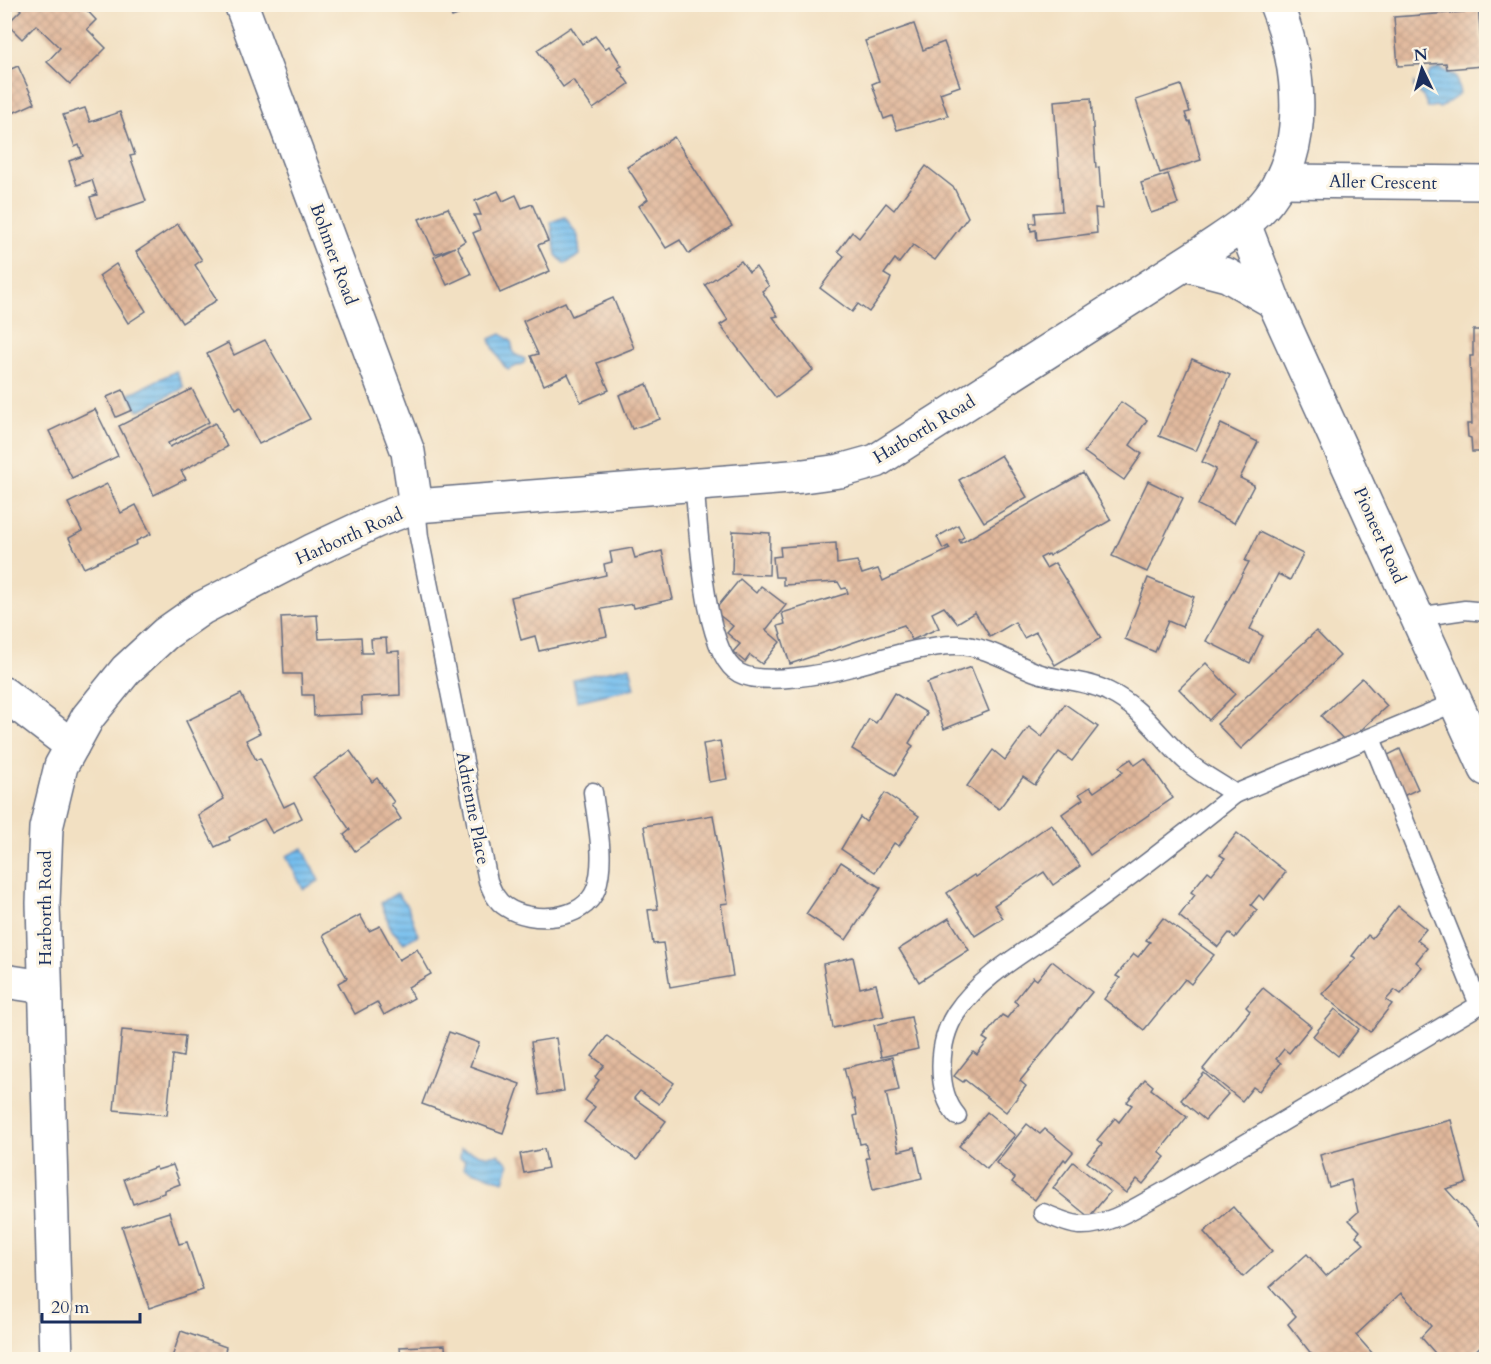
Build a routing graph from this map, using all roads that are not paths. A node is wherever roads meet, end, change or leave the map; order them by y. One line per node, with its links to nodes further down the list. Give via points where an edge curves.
1 (241, 4): 9 (street, Bohmer Road, via 408,452)
2 (1276, 4): 3 (street, Harborth Road, via 1289,47 1296,92 1294,146)
3 (1280, 181): 4 (street, Aller Crescent); 5 (street, Harborth Road)
4 (1486, 183)
5 (1244, 224): 6 (street, Harborth Road); 7 (street, Pioneer Road)
6 (1185, 264): 7 (street, via 1227,275); 8 (street, Harborth Road, via 876,461 803,476)
7 (1274, 302): 11 (street, Pioneer Road)
8 (694, 483): 9 (street, Harborth Road); 18 (lane, via 715,640 724,658 739,674 761,678 819,676 958,645 991,652 1037,673 1107,690 1135,706 1186,761)
9 (416, 506): 15 (street, Harborth Road, via 314,550 202,608 165,633 126,670 88,717); 17 (lane, Adrienne Place, via 488,881 493,894 506,907 527,916 548,917 580,909 595,892 602,862)
10 (1486, 612): 11 (lane, via 1465,610)
11 (1417, 617): 13 (street, Pioneer Road)
12 (4, 694): 15 (street)
13 (1456, 702): 14 (lane); 16 (street, Pioneer Road)
14 (1371, 738): 18 (lane); 21 (lane)
15 (72, 746): 20 (street, Harborth Road, via 61,766 46,828)
16 (1486, 769)
17 (593, 792)
18 (1235, 794): 22 (lane, via 1144,867 980,986 956,1014 942,1059 942,1086)
19 (4, 981): 20 (street)
20 (44, 987): 24 (street, Harborth Road)
21 (1483, 1003): 23 (lane, via 1169,1189 1114,1217 1076,1225)
22 (957, 1116)
23 (1043, 1213)
24 (56, 1359)

